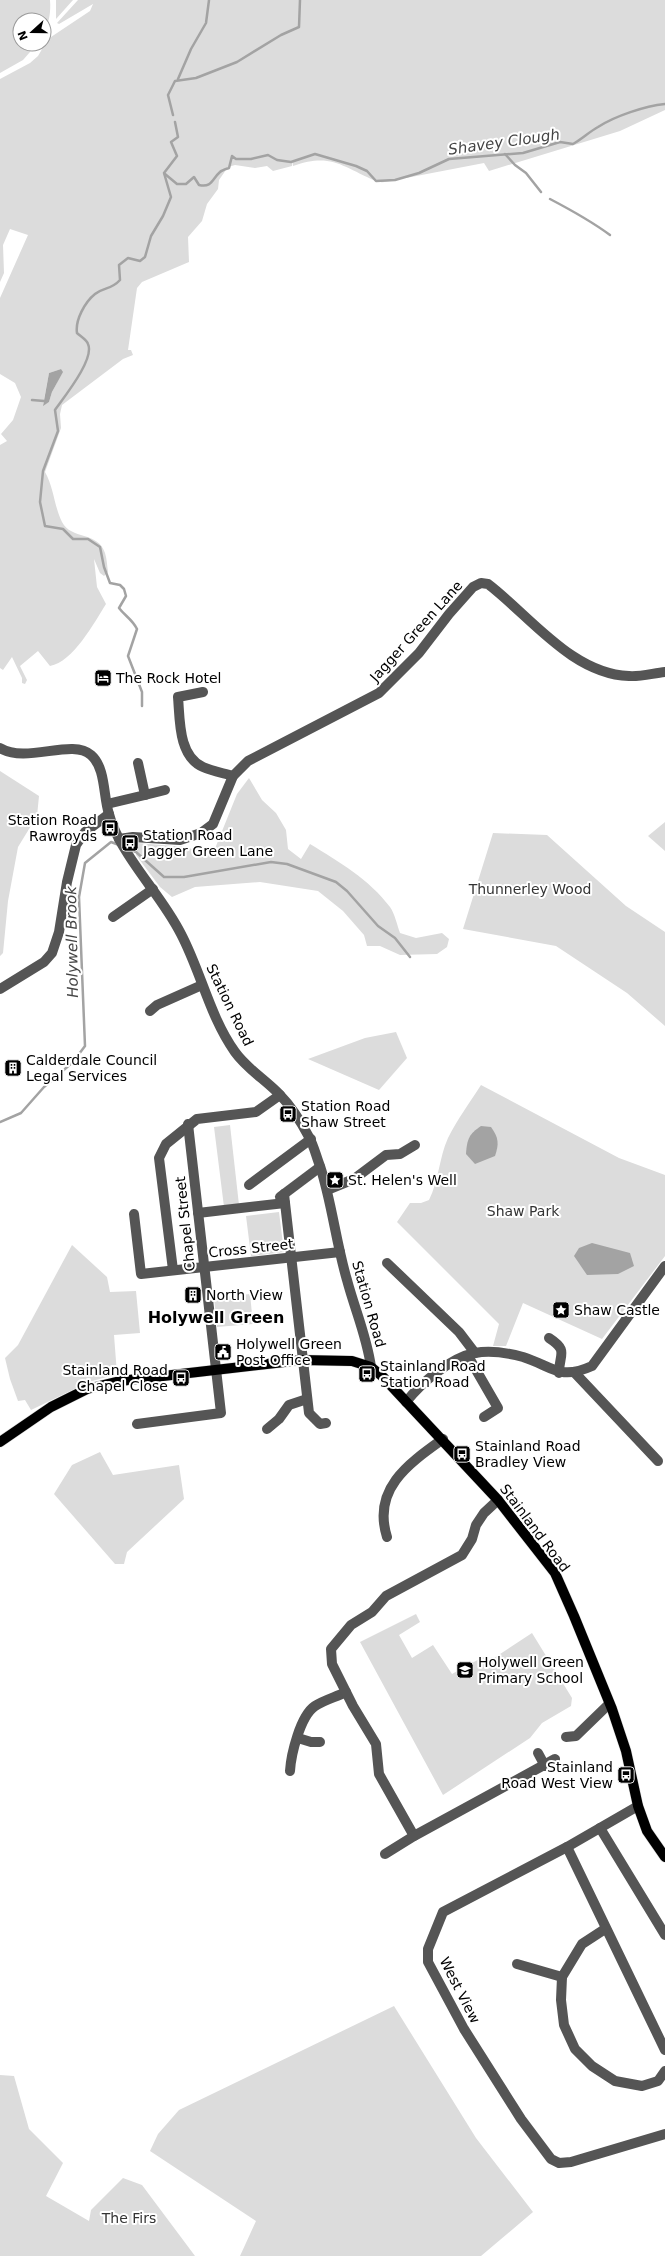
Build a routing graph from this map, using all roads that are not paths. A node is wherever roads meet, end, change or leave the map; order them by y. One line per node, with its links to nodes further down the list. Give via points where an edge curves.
1 (665, 672): 5 (street, Jagger Green Lane, via 629,676 596,669 559,646 488,584 481,584 473,587 418,653 379,693 248,761)
2 (203, 692): 5 (street, via 178,697 181,733 185,745 191,757 201,766)
3 (0, 748): 8 (street, Station Road, via 18,755 72,749 88,752 100,768)
4 (138, 763): 7 (street)
5 (233, 776): 9 (street, Jagger Green Lane, via 213,824 201,833 180,840 133,837)
6 (165, 790): 7 (street)
7 (145, 795): 8 (street)
8 (108, 809): 9 (street, Station Road); 13 (street, via 76,844 67,882 60,932 52,953 44,962)
9 (120, 840): 10 (street, Station Road)
10 (153, 889): 11 (street); 12 (street, Station Road, via 170,912 183,937)
11 (113, 917)
12 (202, 985): 14 (street, via 157,1005); 15 (street, Station Road, via 235,1052 258,1077)
13 (0, 989)
14 (150, 1011)
15 (280, 1095): 16 (street, via 256,1112); 17 (street, Station Road, via 300,1120)
16 (193, 1121): 23 (street, Chapel Street); 30 (street, via 166,1144 159,1158)
17 (311, 1140): 19 (street, Station Road); 20 (street)
18 (414, 1145): 21 (street, via 400,1154 386,1155 354,1179)
19 (320, 1167): 21 (street, Station Road); 22 (street)
20 (249, 1185)
21 (327, 1190): 25 (street, Station Road)
22 (284, 1199): 23 (street, via 270,1205); 26 (street)
23 (198, 1213): 29 (street, Chapel Street)
24 (134, 1214): 30 (street, Cross Street, via 141,1274)
25 (340, 1252): 26 (street, Cross Street); 34 (street, Station Road, via 369,1349)
26 (291, 1258): 29 (street, Cross Street); 33 (street)
27 (387, 1263): 32 (street, via 460,1332)
28 (665, 1266): 36 (street, via 592,1366)
29 (204, 1267): 30 (street, Cross Street); 35 (street, Chapel Street)
30 (173, 1270)
31 (549, 1338): 37 (street, via 560,1345 563,1356)
32 (471, 1354): 37 (street, via 498,1352 524,1358); 39 (street, via 438,1371 416,1389); 40 (street, via 498,1408)
33 (302, 1360): 34 (main road, Stainland Road, via 352,1361); 35 (main road, Stainland Road); 38 (street)
34 (371, 1367): 39 (main road, Stainland Road)
35 (216, 1369): 42 (street, Chapel Street, via 221,1413); 45 (main road, Stainland Road, via 120,1381 87,1389 51,1407)
36 (574, 1372): 37 (street); 46 (street)
37 (559, 1373)
38 (307, 1399): 41 (street, via 309,1413 320,1424); 43 (street, via 289,1405 279,1419)
39 (406, 1402): 44 (main road, Stainland Road)
40 (484, 1417)
41 (326, 1423)
42 (137, 1424)
43 (267, 1429)
44 (443, 1440): 47 (main road, Stainland Road); 48 (street, via 405,1467 389,1490 384,1508)
45 (0, 1442)
46 (658, 1461)
47 (498, 1500): 49 (street, via 480,1519 462,1555 386,1596 372,1612 351,1625 331,1649 332,1664); 50 (main road, Stainland Road, via 555,1574)
48 (387, 1537)
49 (346, 1692): 52 (street, via 314,1707 305,1719); 60 (street, via 376,1744 380,1774)
50 (609, 1704): 51 (street, via 576,1736); 58 (main road, Stainland Road, via 626,1751)
51 (566, 1737)
52 (298, 1738): 53 (street); 57 (street, via 292,1751)
53 (320, 1742)
54 (538, 1753): 56 (street)
55 (555, 1759): 56 (street)
56 (545, 1766): 60 (street)
57 (290, 1771)
58 (638, 1806): 59 (street, West View); 63 (main road, Stainland Road, via 647,1831)
59 (600, 1828): 61 (street, West View); 65 (street)
60 (414, 1836): 62 (street)
61 (567, 1847): 64 (street); 70 (street, West View, via 443,1912 428,1949 428,1962 468,2036 521,2119 552,2159 564,2163)
62 (385, 1854)
63 (665, 1858)
64 (606, 1929): 67 (street, via 582,1944); 68 (street)
65 (665, 1935)
66 (517, 1964): 67 (street)
67 (562, 1976): 69 (street, via 564,2025 575,2049 592,2066 615,2082 642,2086 658,2081)
68 (665, 2050)
69 (665, 2071)
70 (665, 2134)

